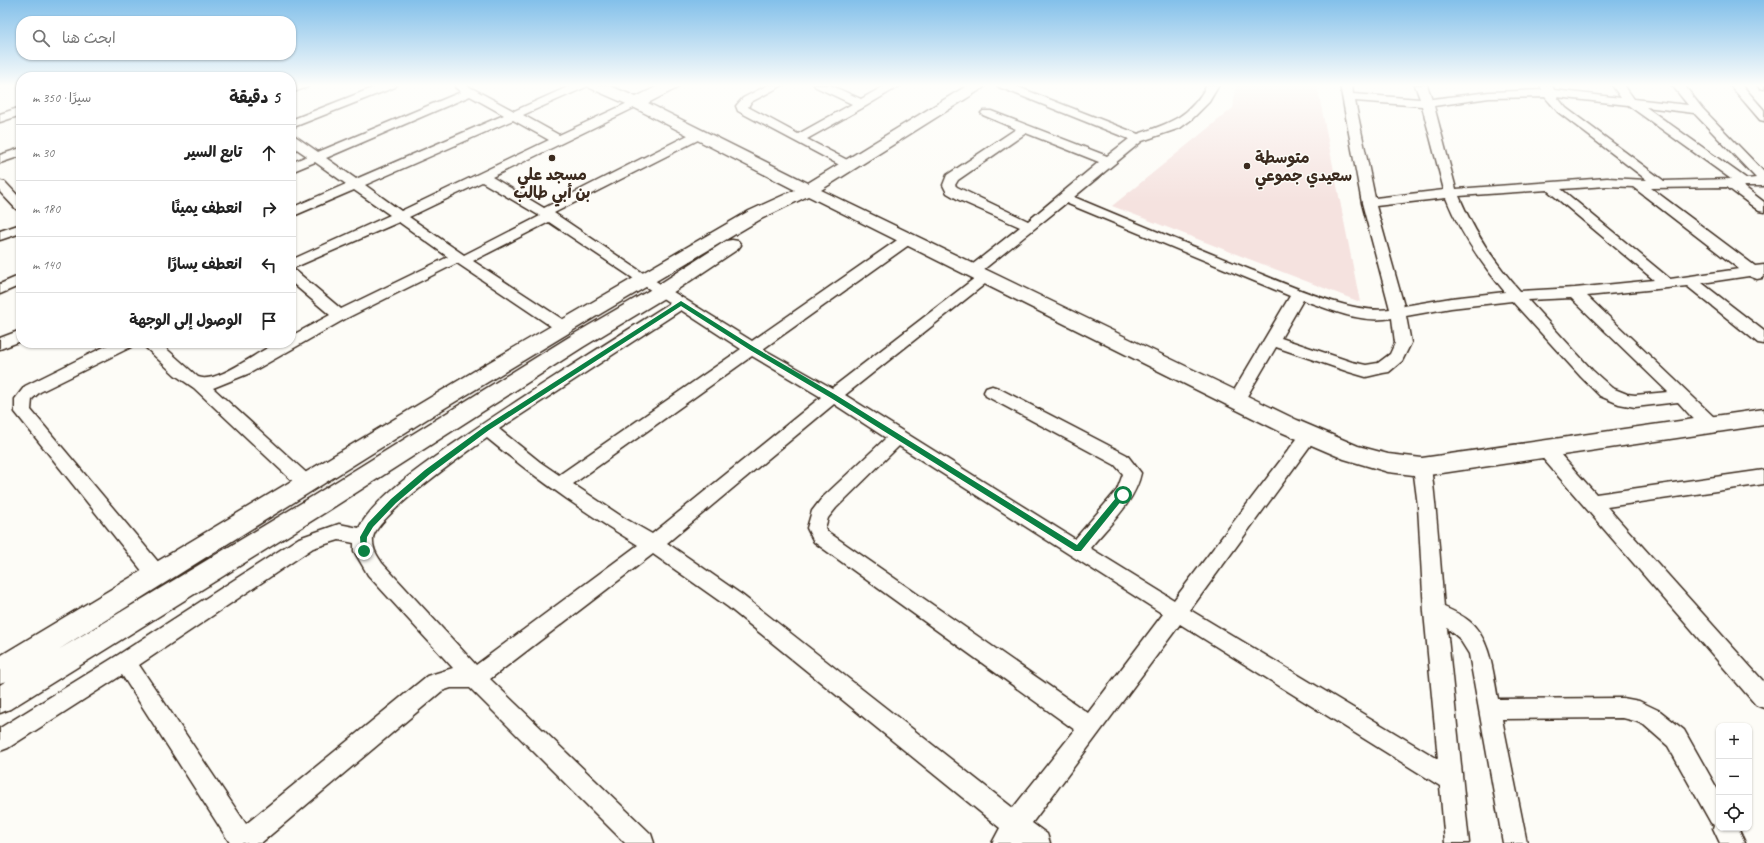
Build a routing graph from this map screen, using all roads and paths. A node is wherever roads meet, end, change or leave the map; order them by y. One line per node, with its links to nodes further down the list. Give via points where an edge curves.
1 (394, 124): 24 (street)
2 (495, 124): 33 (street)
3 (530, 124): 21 (street)
4 (592, 124): 21 (street)
5 (677, 124): 18 (main road)
6 (773, 124): 19 (street)
7 (825, 124): 19 (street)
8 (915, 124): 28 (main road)
9 (1016, 124): 17 (street)
10 (1103, 124): 20 (street)
11 (1177, 124): 20 (street)
12 (1353, 124): 43 (street)
13 (1433, 124): 40 (street)
14 (1580, 124): 36 (street)
15 (1662, 124): 32 (street)
16 (1712, 124): 30 (street)
17 (1025, 128): 26 (street); 48 (street, via 952,178 949,185 952,190 964,197)
18 (698, 135): 37 (main road); 46 (street)
19 (800, 138): 28 (street)
20 (1138, 138): 26 (street)
21 (559, 140): 29 (street)
22 (296, 142): 24 (street)
23 (16, 154): 25 (street)
24 (317, 157): 27 (street); 33 (street)
25 (0, 159)
26 (1108, 161): 41 (street)
27 (296, 166)
28 (849, 166): 37 (main road)
29 (482, 176): 46 (street); 47 (street)
30 (1764, 180): 32 (street)
31 (1730, 183): 32 (street); 36 (street); 44 (street)
32 (1745, 183)
33 (356, 184): 45 (street); 47 (street)
34 (1637, 184): 35 (street, via 1606,182); 36 (street); 54 (street)
35 (1551, 186): 40 (street); 60 (street)
36 (1660, 186)
37 (809, 190): 51 (main road); 61 (main road, via 792,208)
38 (16, 191): 39 (street)
39 (3, 192): 42 (street)
40 (1451, 193): 43 (street); 65 (street, via 1469,234)
41 (1065, 198): 48 (street); 64 (street)
42 (16, 202)
43 (1368, 203): 67 (street)
44 (1764, 208)
45 (296, 211)
46 (546, 215): 52 (street); 61 (street)
47 (400, 216): 52 (street); 53 (street)
48 (1029, 226): 55 (street)
49 (16, 230): 50 (street)
50 (0, 236)
51 (908, 239): 55 (main road); 78 (street)
52 (461, 259): 68 (street); 69 (street)
53 (296, 263)
54 (1758, 270): 57 (street); 58 (street)
55 (979, 274): 81 (street); 83 (main road)
56 (296, 278): 68 (street)
57 (1764, 280)
58 (1690, 281): 60 (street); 71 (street)
59 (16, 282): 62 (street)
60 (1665, 282): 63 (street)
61 (653, 285): 66 (street); 69 (main road); 105 (main road, via 576,342 321,503)
62 (0, 289)
63 (1575, 293): 65 (street); 82 (street)
64 (1299, 294): 67 (street, via 1366,314 1382,315); 73 (street)
65 (1514, 296): 67 (street); 82 (street, via 1606,392 1625,400 1635,401)
66 (681, 303): 78 (street); 86 (street)
67 (1398, 311): 73 (street, via 1402,343 1396,357 1383,368 1366,371 1349,367)
68 (340, 316): 72 (street)
69 (563, 327): 92 (main road)
70 (16, 337): 74 (street)
71 (1764, 339)
72 (296, 340)
73 (1272, 340): 83 (street)
74 (0, 344)
75 (115, 348): 98 (street, via 39,385 26,393 21,403 23,412)
76 (156, 348): 79 (street, via 188,378)
77 (282, 348): 79 (street, via 227,377 209,384)
78 (752, 349): 81 (street); 93 (street)
79 (199, 384): 92 (street)
80 (992, 392): 97 (street, via 1121,460 1132,473 1123,495)
81 (833, 396): 88 (street); 96 (street)
82 (1683, 396): 85 (street)
83 (1237, 399): 87 (main road)
84 (1764, 417): 85 (main road)
85 (1710, 424): 89 (main road)
86 (487, 429): 93 (street, via 534,467); 95 (street, via 393,501 370,525)
87 (1309, 435): 90 (main road, via 1352,453 1388,463); 99 (street)
88 (898, 437): 97 (street); 107 (street, via 829,503 819,516 816,528 821,537)
89 (1545, 449): 90 (main road); 94 (street)
90 (1422, 466): 100 (street)
91 (1764, 477): 94 (street)
92 (306, 483): 98 (main road)
93 (560, 484): 96 (street)
94 (1593, 502): 104 (street)
95 (364, 537): 101 (street, via 339,532 306,543); 103 (street, via 364,551 375,569)
96 (653, 544): 103 (street); 111 (street, via 735,601)
97 (1078, 549): 99 (street)
98 (158, 576): 102 (main road)
99 (1177, 612): 107 (street); 109 (street)
100 (1434, 612): 106 (street, via 1458,623 1471,635 1479,654); 109 (street)
101 (125, 662): 108 (street); 113 (street)
102 (0, 671)
103 (476, 678): 113 (street, via 451,678 435,683); 114 (street)
104 (1764, 698)
105 (0, 700)
106 (1489, 710): 110 (street, via 1623,708 1639,711 1652,718 1676,738); 118 (street)
107 (1090, 728): 111 (street)
108 (0, 740)
109 (1450, 779): 117 (street)
110 (1716, 810)
111 (1016, 824): 115 (street); 116 (street)
112 (1727, 831): 119 (street)
113 (244, 842)
114 (642, 843)
115 (1004, 843)
116 (1038, 843)
117 (1457, 843)
118 (1515, 843)
119 (1733, 843)

